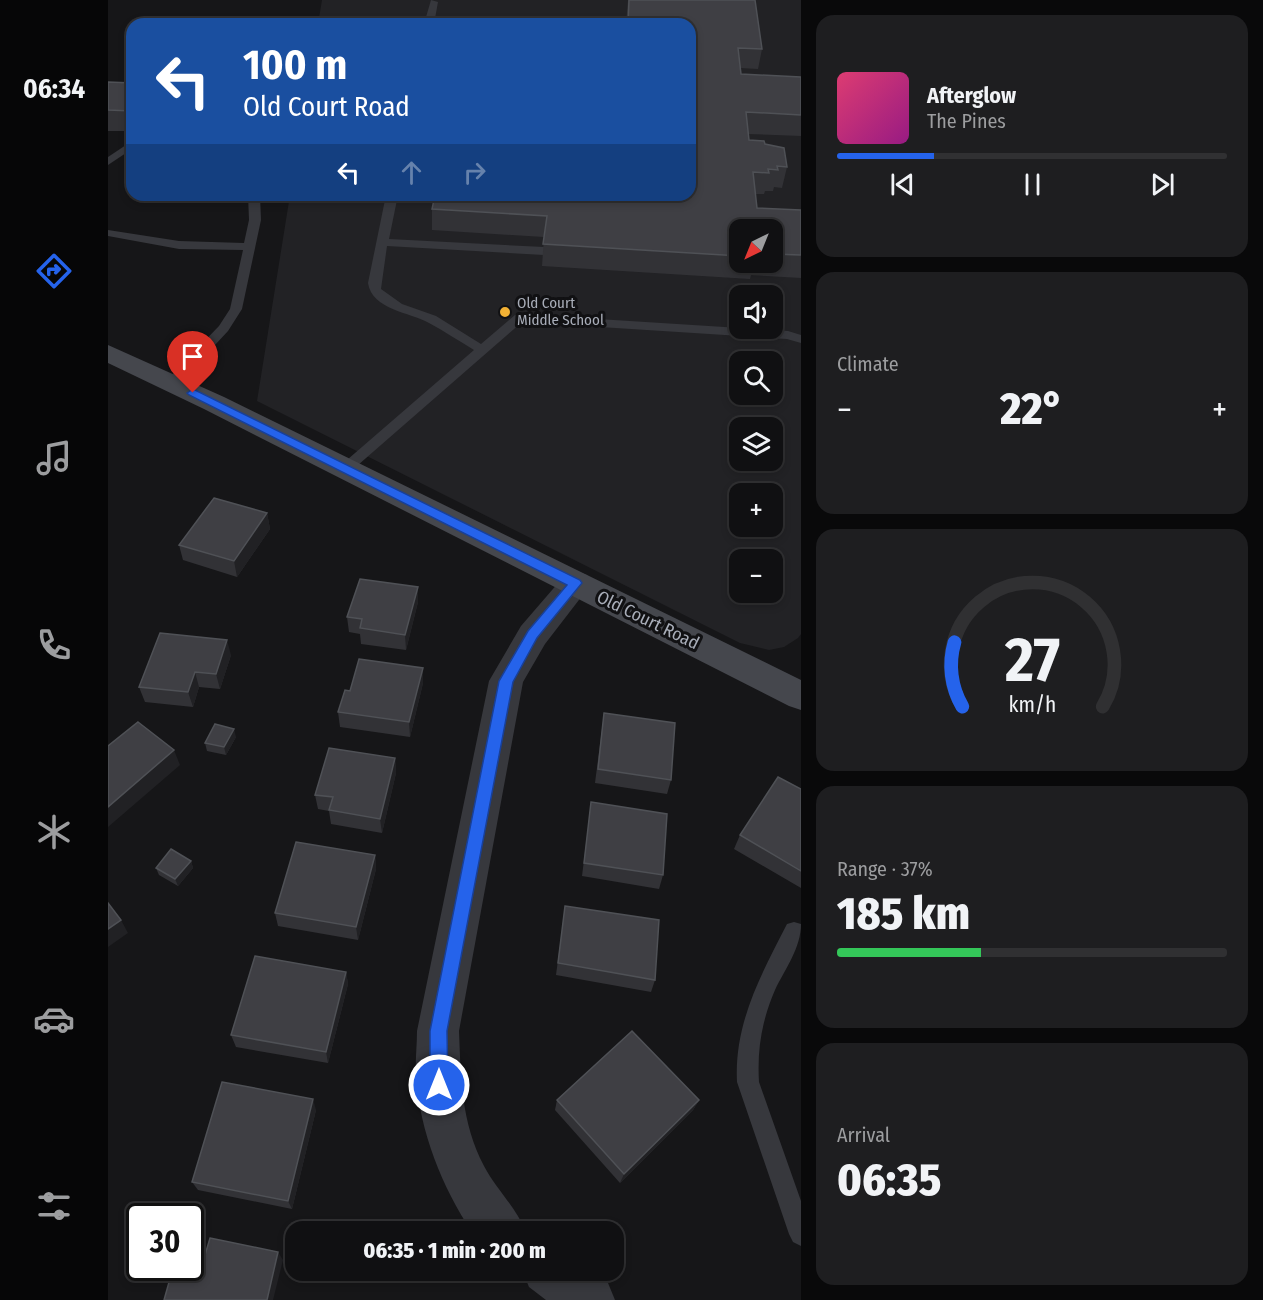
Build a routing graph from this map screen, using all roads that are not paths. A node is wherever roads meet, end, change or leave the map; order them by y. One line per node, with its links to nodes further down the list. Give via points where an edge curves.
1 (434, 2): 2 (lane)
2 (430, 18)
3 (126, 148): 4 (lane)
4 (108, 162)
5 (254, 201): 9 (lane)
6 (392, 201): 8 (lane)
7 (108, 233): 9 (lane, via 179,245)
8 (382, 242): 10 (lane); 12 (lane, via 374,283 382,298 432,319)
9 (249, 247): 14 (lane, via 236,309 224,328)
10 (544, 251)
11 (801, 339): 12 (lane, via 788,334 519,318)
12 (482, 350): 15 (lane)
13 (108, 353): 14 (main road, Old Court Road)
14 (172, 383): 15 (main road, Old Court Road)
15 (345, 468): 16 (main road, Old Court Road)
16 (576, 583): 17 (main road, Old Court Road); 19 (street, via 533,635 506,681 438,1031 439,1085 450,1136 469,1185)
17 (801, 695)
18 (794, 931): 20 (lane, via 760,999 749,1031 745,1063 748,1082)
19 (495, 1221)
20 (801, 1234)
21 (560, 1281): 22 (street)
22 (591, 1300)

